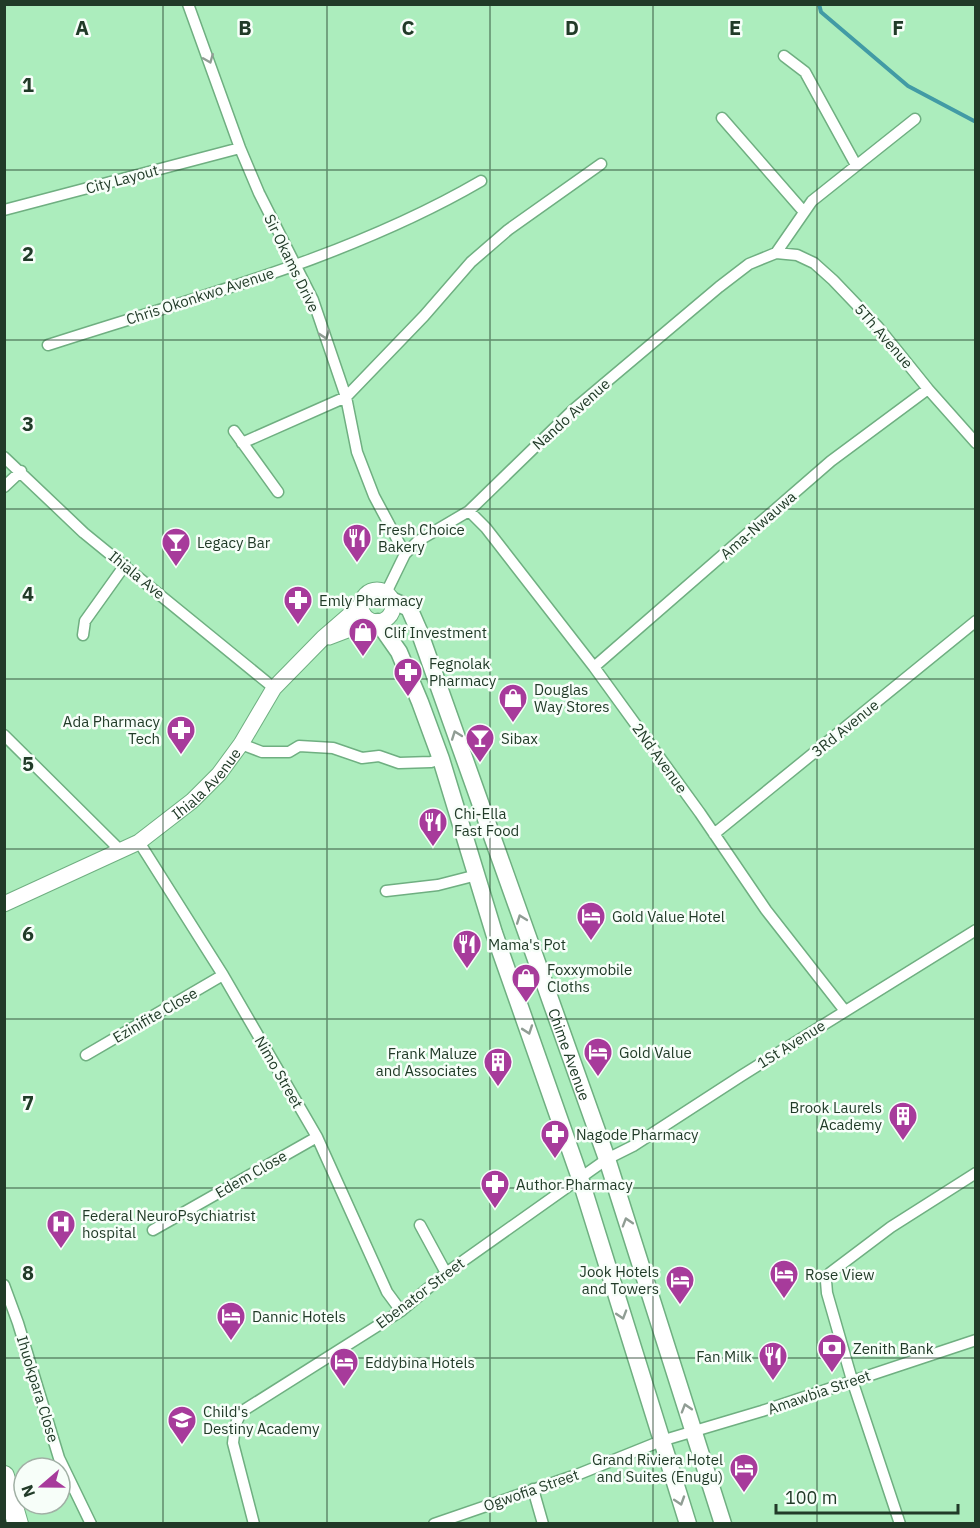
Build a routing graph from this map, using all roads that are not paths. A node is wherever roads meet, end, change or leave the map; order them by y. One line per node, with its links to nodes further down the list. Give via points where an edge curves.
1 (188, 4): 5 (street, Sir Okams Drive, one-way to 5)
2 (784, 56): 7 (street, via 805,72)
3 (722, 118): 10 (street)
4 (915, 119): 7 (street)
5 (240, 148): 9 (street, City Layout); 12 (street, Sir Okams Drive, via 263,203)
6 (601, 164): 15 (street, via 508,230 471,262)
7 (856, 165): 10 (street)
8 (481, 181): 12 (street, Chris Okonkwo Avenue, via 430,210)
9 (6, 208)
10 (804, 212): 11 (street)
11 (776, 253): 14 (street, 5Th Avenue, via 797,255 814,263 878,327); 23 (street, Nando Avenue, via 749,264 682,317 573,410)
12 (296, 264): 13 (street, Chris Okonkwo Avenue); 15 (street, Sir Okams Drive, one-way to 15, via 313,300)
13 (48, 345)
14 (928, 389): 18 (street, 5Th Avenue); 32 (street, Ama-Nwauwa, via 831,461)
15 (346, 397): 17 (street); 24 (street, Sir Okams Drive, via 357,452 374,496)
16 (234, 431): 17 (street)
17 (242, 443): 22 (street)
18 (975, 443)
19 (4, 457): 20 (street, Ihiala Ave)
20 (21, 471): 21 (street); 25 (street, Ihiala Ave, via 84,533)
21 (4, 487)
22 (278, 492)
23 (469, 511): 24 (street, Nando Avenue, via 418,541); 32 (street, 2Nd Avenue, via 493,536)
24 (405, 555): 26 (street, Nando Avenue)
25 (125, 565): 30 (street, via 85,621); 33 (street, Ihiala Ave)
26 (389, 597): 27 (main road, via 380,590 367,593); 28 (main road, via 391,613 387,619); 48 (main road, Chime Avenue, one-way to 26, via 419,631 409,608)
27 (361, 605): 28 (main road, via 362,612); 31 (main road, Ihiala Avenue)
28 (374, 621): 31 (main road); 36 (main road, Chime Avenue, via 399,652)
29 (975, 621): 37 (street, 3Rd Avenue)
30 (82, 635)
31 (323, 638): 33 (main road, Ihiala Avenue)
32 (594, 667): 37 (street, 2Nd Avenue)
33 (274, 688): 35 (main road, Ihiala Avenue)
34 (4, 735): 39 (street)
35 (241, 744): 36 (street, via 262,752 289,752 299,746 333,748 362,758 379,756 399,763); 38 (main road, Ihiala Avenue, via 199,794)
36 (441, 759): 40 (main road, Chime Avenue)
37 (714, 834): 45 (street, 2Nd Avenue, via 766,910)
38 (139, 842): 39 (main road, Ihiala Avenue); 44 (street, Nimo Street)
39 (121, 851): 42 (main road, Ihiala Avenue)
40 (477, 875): 41 (street, via 438,885); 50 (main road, Chime Avenue, one-way to 50)
41 (386, 891)
42 (4, 904)
43 (975, 930): 45 (street, 1St Avenue)
44 (223, 975): 46 (street, Ezinifite Close); 47 (street, Nimo Street)
45 (845, 1011): 48 (street, 1St Avenue)
46 (86, 1055)
47 (317, 1137): 52 (street, Edem Close); 55 (street, Nimo Street, via 387,1292)
48 (607, 1159): 50 (street, Ebenator Street); 58 (main road, Chime Avenue, one-way to 48)
49 (975, 1173): 57 (street, via 891,1227 830,1273 827,1293)
50 (580, 1178): 53 (street, Ebenator Street); 59 (main road, Chime Avenue, one-way to 59)
51 (420, 1225): 53 (street)
52 (153, 1230)
53 (446, 1273): 55 (street, Ebenator Street)
54 (4, 1285): 63 (street, Ihuokpara Close, via 59,1458)
55 (401, 1311): 64 (street, Ebenator Street, via 242,1412 234,1425 233,1443)
56 (975, 1340): 57 (street, Amawbia Street)
57 (852, 1380): 58 (street, Amawbia Street); 69 (street)
58 (693, 1431): 59 (street, Amawbia Street); 68 (main road, Chime Avenue)
59 (661, 1441): 61 (street, Ogwofia Street); 67 (main road, Chime Avenue, one-way to 67)
60 (4, 1476): 62 (highway)
61 (533, 1489): 65 (street, Ogwofia Street); 66 (street)
62 (18, 1524)
63 (91, 1524)
64 (254, 1524)
65 (435, 1524)
66 (543, 1524)
67 (688, 1524)
68 (723, 1524)
69 (900, 1524)

